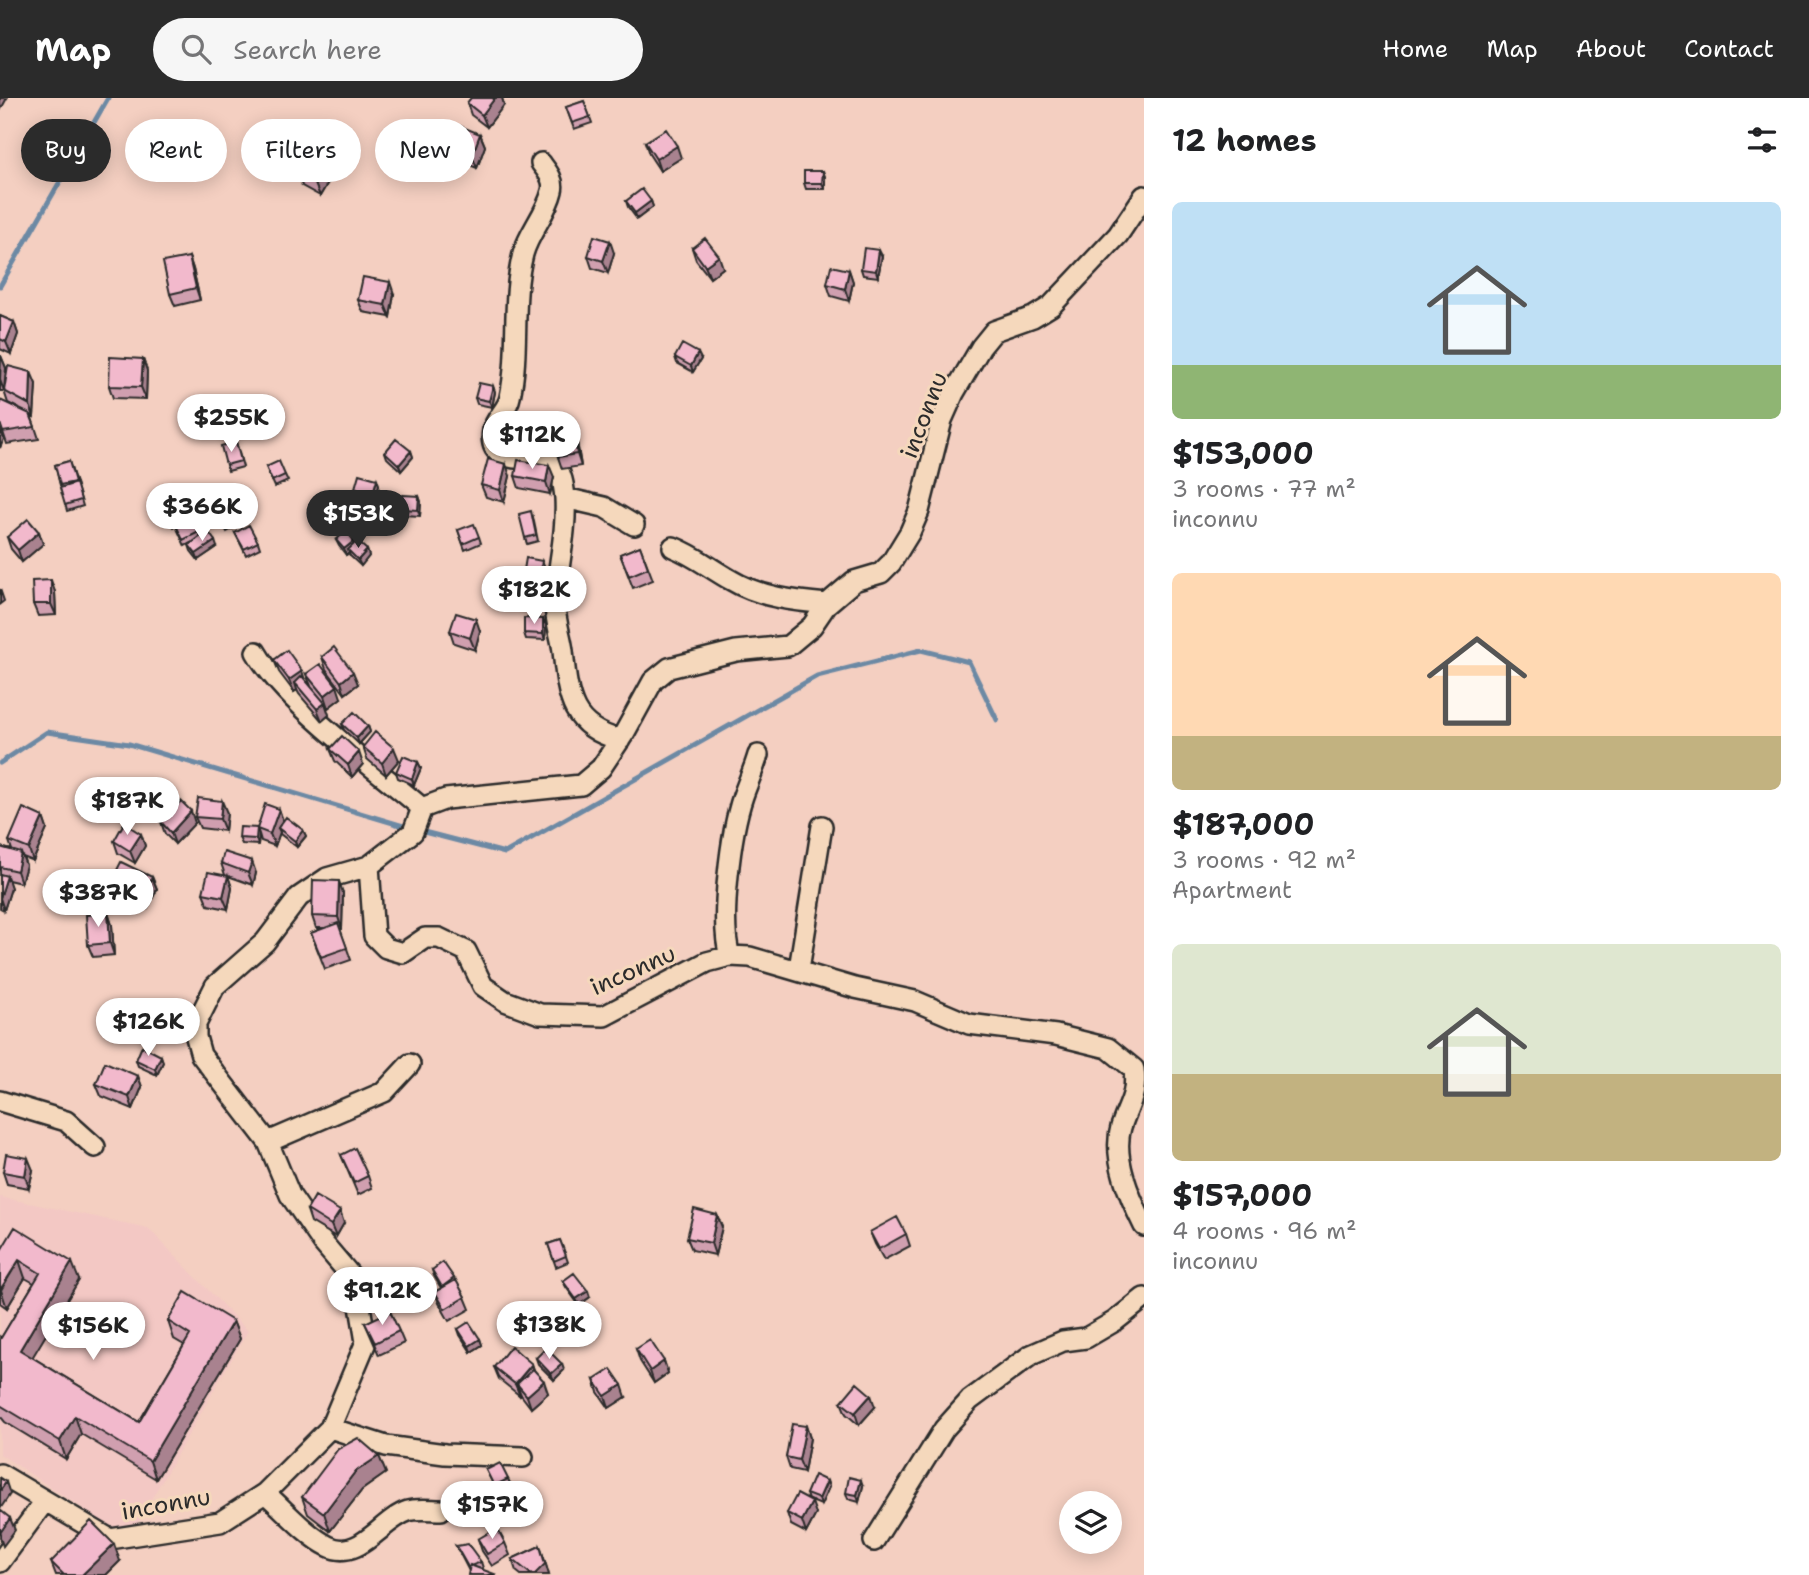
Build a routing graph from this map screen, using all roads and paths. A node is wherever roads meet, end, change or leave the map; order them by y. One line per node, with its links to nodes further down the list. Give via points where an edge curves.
1 (541, 163): 3 (street, via 551,176 553,189 524,252 510,397 493,436 495,448 503,454 554,464)
2 (1144, 196): 6 (street, inconnu, via 1118,235 1051,306 994,331 981,346 942,420 910,532 881,573 854,581)
3 (565, 498): 4 (street, via 604,507); 8 (street, via 563,557 555,602 564,677 584,724)
4 (634, 525)
5 (673, 547): 6 (street, via 733,582 785,600)
6 (827, 604): 8 (street, inconnu, via 812,626 788,646 736,651 669,668 653,681)
7 (256, 652): 10 (street, via 268,671)
8 (620, 740): 10 (street, inconnu, via 581,785 446,799)
9 (758, 755): 13 (street, via 743,797 729,873 726,944)
10 (421, 810): 12 (street, inconnu, via 413,832)
11 (822, 826): 14 (street)
12 (369, 866): 13 (street, inconnu, via 374,936 386,948 403,953 425,938 439,938 466,951 483,986 505,1001 540,1014 604,1016 707,962); 18 (street, inconnu, via 327,878 299,897 265,942 215,986 196,1024 201,1055)
13 (730, 956): 14 (street, inconnu)
14 (799, 969): 17 (street, inconnu, via 915,1001 969,1024 1056,1035 1108,1048 1134,1069)
15 (410, 1064): 18 (street, via 384,1092)
16 (0, 1101): 19 (street, via 66,1121)
17 (1138, 1109): 20 (street, inconnu, via 1121,1126 1118,1152)
18 (268, 1142): 22 (street, inconnu, via 290,1195 356,1282 366,1342)
19 (95, 1147)
20 (1144, 1226)
21 (1144, 1298): 28 (street, via 1086,1338 1063,1341 1031,1355 970,1400 944,1429)
22 (330, 1428): 23 (street, via 386,1446); 25 (street, inconnu)
23 (523, 1457)
24 (0, 1474): 26 (street)
25 (265, 1493): 26 (street, inconnu, via 220,1522 110,1539); 27 (street, via 326,1545 344,1550 355,1549 410,1510)
26 (46, 1501): 29 (street)
27 (441, 1510)
28 (874, 1541)
29 (0, 1562)

